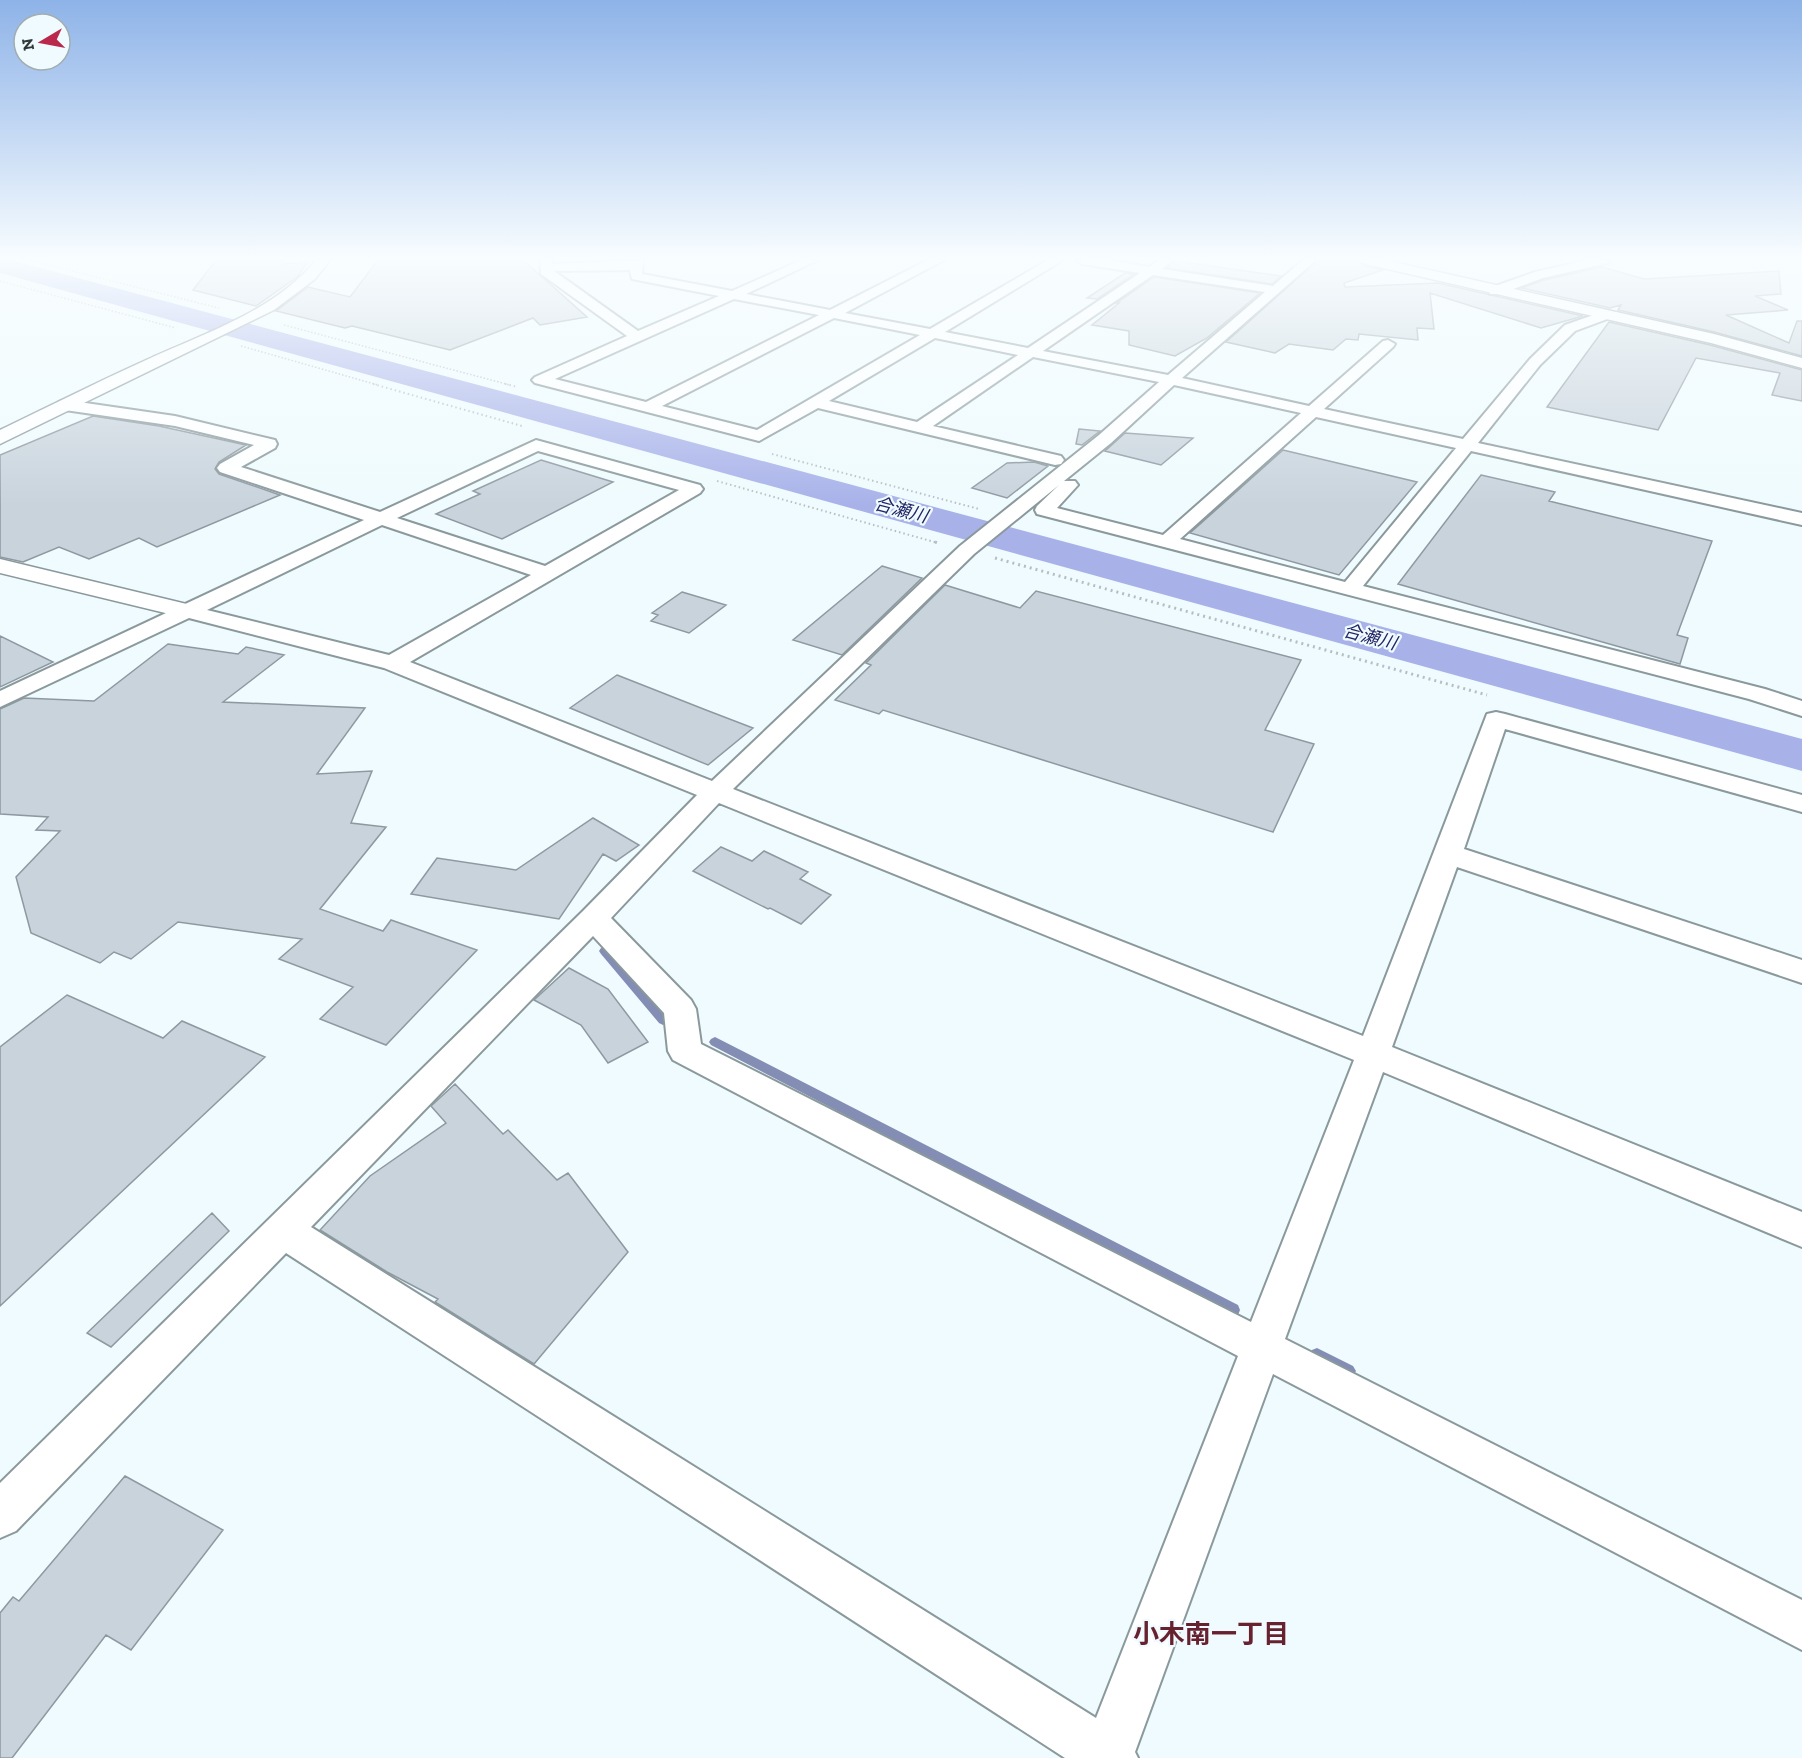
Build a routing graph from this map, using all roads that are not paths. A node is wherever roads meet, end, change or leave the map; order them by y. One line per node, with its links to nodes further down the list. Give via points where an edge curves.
1 (195, 342): 15 (street)
2 (628, 342): 16 (street, via 540,380)
3 (779, 342): 16 (street)
4 (920, 342): 14 (street)
5 (980, 342): 11 (street)
6 (1045, 342): 11 (street)
7 (1215, 342): 13 (street)
8 (1556, 342): 21 (street)
9 (1716, 342): 12 (street)
10 (1388, 344): 17 (street)
11 (1030, 352): 13 (street); 18 (street)
12 (1802, 363)
13 (1171, 380): 17 (street); 20 (street)
14 (816, 403): 16 (street, via 759,436); 18 (street)
15 (65, 405): 19 (street); 23 (street, via 175,421 269,444 226,468)
16 (649, 407)
17 (1311, 410): 21 (street); 25 (street)
18 (919, 428): 22 (street)
19 (0, 438)
20 (1105, 439): 25 (street, via 1112,445 1044,510); 33 (street, via 967,550)
21 (1469, 444): 24 (street); 28 (street)
22 (1055, 460)
23 (380, 518): 27 (street); 27 (street, via 537,445 694,489); 29 (street)
24 (1802, 519)
25 (1166, 542): 28 (street)
26 (0, 566): 29 (street)
27 (549, 574): 30 (street)
28 (1351, 588): 32 (street)
29 (186, 611): 30 (street); 31 (street)
30 (392, 663): 33 (street)
31 (0, 700)
32 (1802, 709)
33 (716, 791): 36 (street); 38 (street)
34 (1802, 804): 35 (street, via 1496,719)
35 (1448, 854): 37 (street); 38 (street)
36 (593, 918): 39 (street); 41 (street, via 680,1010 685,1051)
37 (1802, 972)
38 (1373, 1054): 40 (street); 41 (street)
39 (283, 1230): 42 (street); 44 (street)
40 (1802, 1230)
41 (1263, 1348): 43 (street); 44 (street)
42 (0, 1515)
43 (1802, 1626)
44 (1109, 1757)

